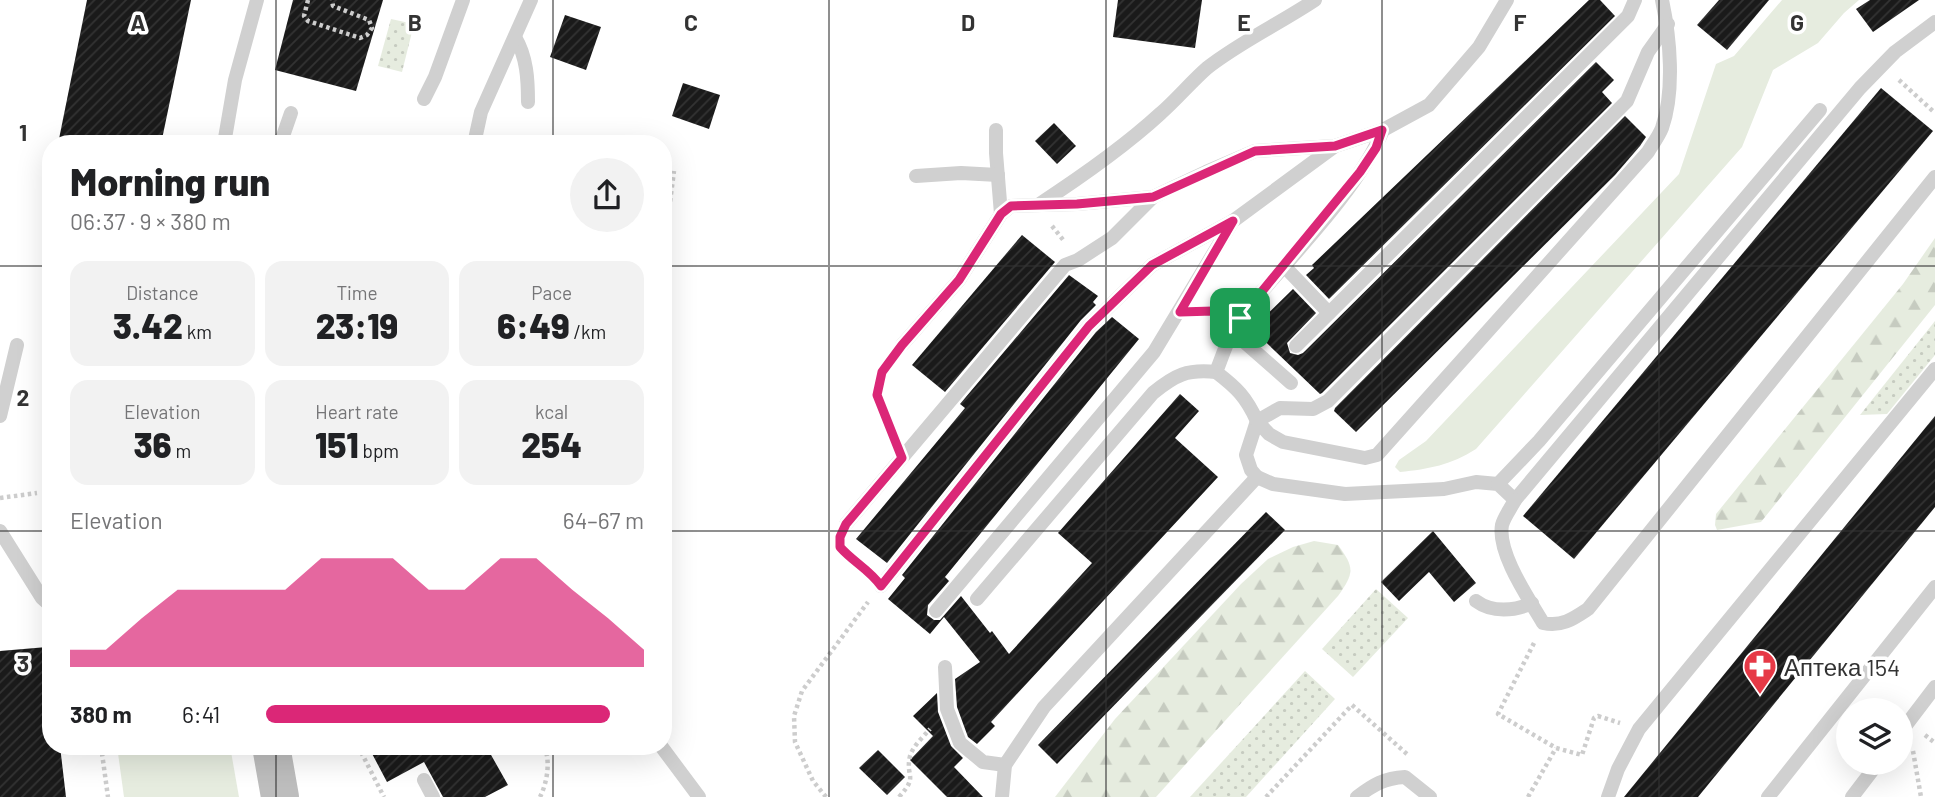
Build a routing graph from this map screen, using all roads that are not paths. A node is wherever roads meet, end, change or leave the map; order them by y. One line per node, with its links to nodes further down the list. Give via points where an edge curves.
1 (257, 0): 17 (lane)
2 (463, 0): 11 (lane)
3 (531, 0): 10 (lane)
4 (1315, 0): 25 (lane, via 1206,69 1101,164)
5 (1508, 0): 16 (lane, via 1479,47 1429,105)
6 (1635, 0): 29 (lane, via 1628,16)
7 (1662, 0): 9 (lane)
8 (1935, 22): 41 (lane, via 1895,52 1860,88)
9 (1668, 24): 38 (lane, via 1648,52 1627,101 1328,401 1313,409 1280,408); 38 (lane, via 1669,86 1662,128 1648,152 1377,455 1365,458 1283,442)
10 (515, 37): 12 (lane, via 524,63); 19 (lane, via 481,112)
11 (424, 99)
12 (528, 102)
13 (1820, 110): 40 (lane)
14 (291, 113): 18 (lane)
15 (996, 130): 21 (lane)
16 (1382, 130): 20 (lane); 28 (lane, via 1360,172)
17 (226, 135)
18 (283, 135)
19 (476, 135)
20 (1335, 146): 24 (lane, via 1255,151); 27 (lane)
21 (998, 175): 22 (lane); 26 (lane)
22 (916, 176)
23 (1935, 177): 49 (lane, via 1588,609 1554,625 1543,623)
24 (1153, 197): 25 (lane); 42 (lane, via 1112,237 1065,265)
25 (1038, 205): 26 (lane, via 1011,206)
26 (1001, 214): 32 (lane, via 959,280)
27 (1233, 221): 44 (lane, via 1152,265 1089,326); 50 (lane, via 1154,352)
28 (1284, 266): 29 (lane); 30 (lane)
29 (1329, 313): 33 (lane)
30 (1233, 332): 35 (lane); 36 (lane)
31 (18, 345): 37 (lane)
32 (902, 345)
33 (1296, 346)
34 (1935, 369): 65 (lane, via 1639,729)
35 (1216, 372): 38 (lane, via 1238,388); 47 (lane, via 1182,373 1153,393)
36 (1291, 383)
37 (0, 416)
38 (1257, 421): 39 (lane, via 1246,455)
39 (1257, 477): 40 (lane, via 1273,484 1345,494); 56 (lane, via 1044,707)
40 (1498, 484): 41 (lane)
41 (1515, 500): 49 (lane, via 1503,523 1501,542)
42 (846, 524)
43 (0, 531): 46 (lane)
44 (881, 586)
45 (1935, 587): 66 (lane)
46 (42, 597)
47 (977, 599)
48 (1476, 601): 49 (lane, via 1483,607 1511,610)
49 (1532, 603)
50 (936, 611)
51 (945, 667): 56 (lane, via 947,709 960,743 983,762)
52 (1935, 687): 53 (lane)
53 (1913, 716)
54 (273, 755): 59 (street)
55 (669, 755): 61 (lane)
56 (1005, 765): 62 (lane)
57 (1869, 775): 67 (lane)
58 (424, 780): 60 (lane)
59 (280, 797)
60 (433, 797)
61 (699, 797)
62 (1002, 797)
63 (1357, 797): 64 (lane, via 1376,783 1405,777)
64 (1430, 797)
65 (1608, 797)
66 (1768, 797)
67 (1852, 797)

